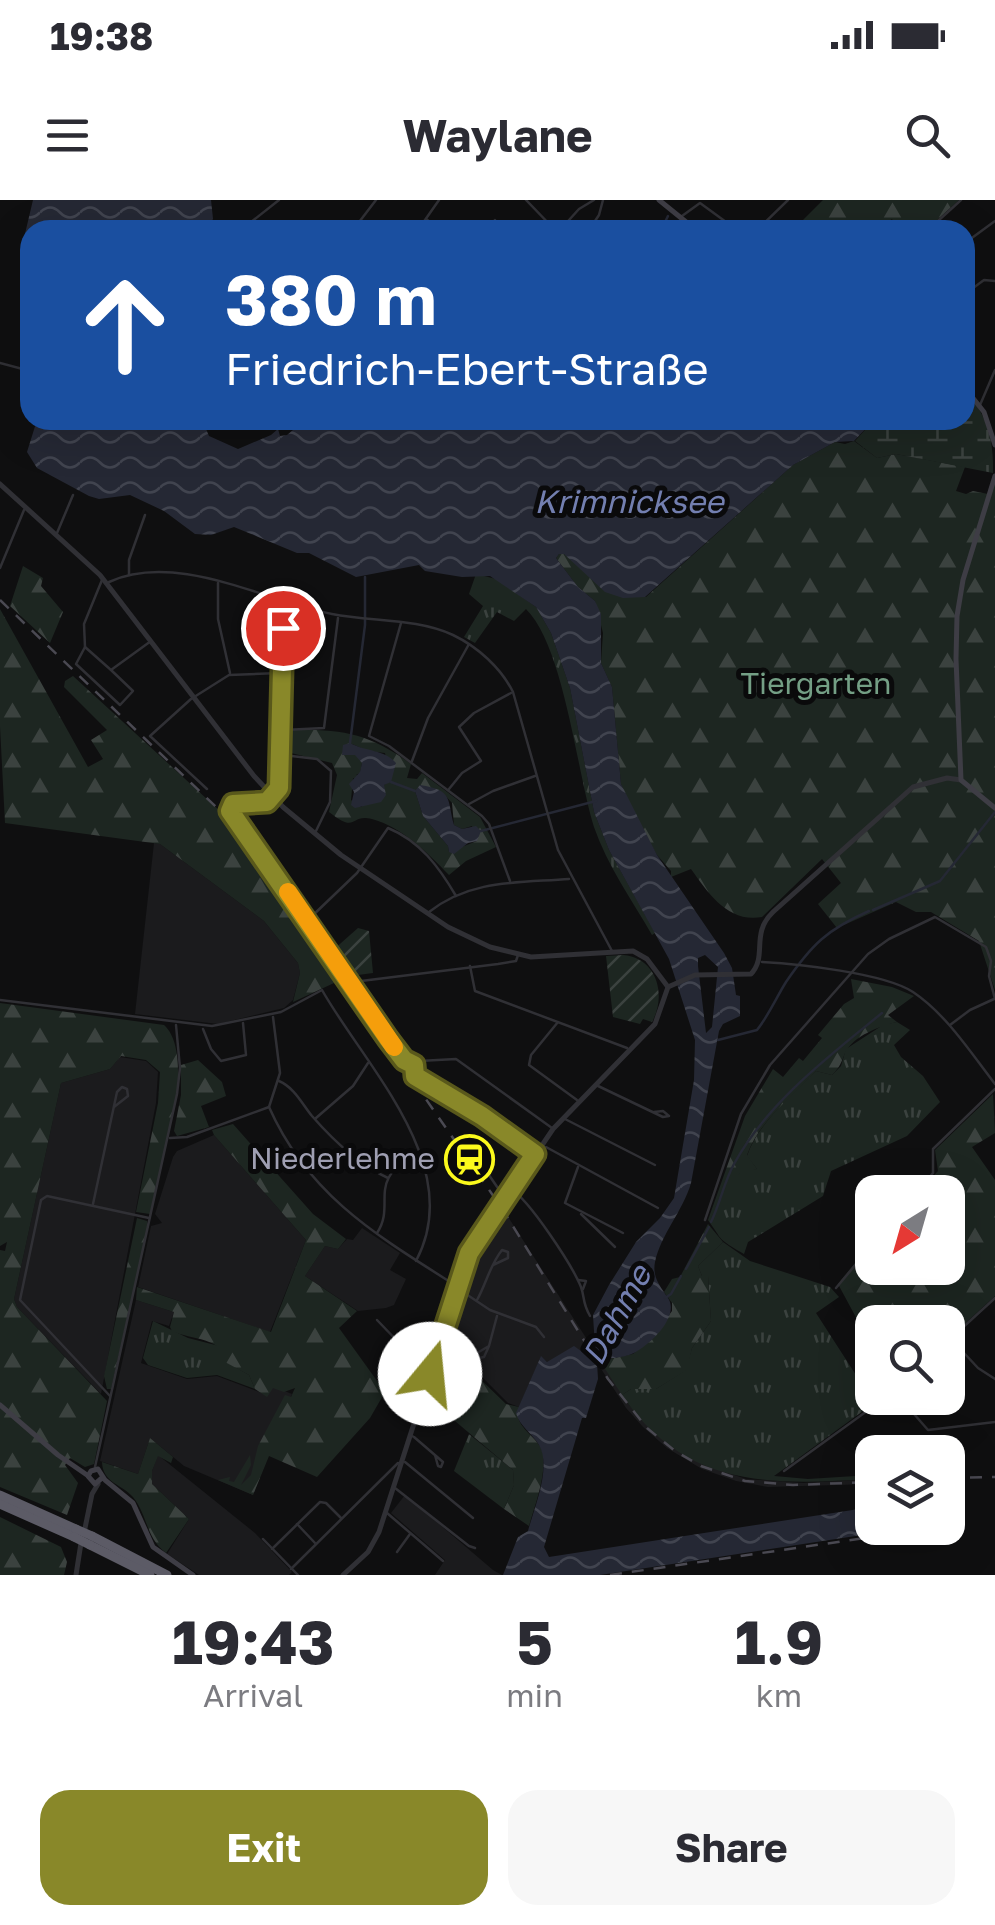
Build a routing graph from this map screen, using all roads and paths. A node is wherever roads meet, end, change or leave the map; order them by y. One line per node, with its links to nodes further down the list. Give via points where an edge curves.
1 (278, 200): 11 (street)
2 (376, 200): 12 (street)
3 (439, 200): 10 (street)
4 (526, 200): 13 (street)
5 (594, 200): 14 (street)
6 (658, 200): 9 (main road)
7 (788, 200): 17 (street)
8 (961, 200): 18 (street)
9 (680, 217): 15 (main road); 16 (street, via 700,203)
10 (426, 219)
11 (253, 220)
12 (361, 220)
13 (547, 220)
14 (567, 220)
15 (684, 220)
16 (723, 220)
17 (767, 220)
18 (939, 220)
19 (995, 370): 21 (street)
20 (975, 400): 21 (main road)
21 (980, 406): 22 (main road)
22 (995, 445)
23 (995, 476): 48 (main road, via 958,616)
24 (0, 484): 26 (street)
25 (73, 495): 28 (street)
26 (26, 507): 28 (street); 29 (street)
27 (145, 515): 30 (street)
28 (57, 533): 31 (street)
29 (0, 568)
30 (129, 577): 31 (street); 32 (street)
31 (104, 579): 36 (street); 38 (street, via 84,624)
32 (218, 580): 33 (street); 41 (street)
33 (288, 603): 34 (street); 40 (street)
34 (339, 616): 35 (street); 44 (street, via 324,728)
35 (400, 622): 37 (street); 46 (street, via 369,736)
36 (152, 640): 39 (street); 43 (street)
37 (470, 644): 42 (street); 46 (street)
38 (85, 646): 39 (street); 39 (street, via 77,668 120,705 132,691)
39 (110, 670)
40 (280, 673): 41 (street); 44 (street)
41 (230, 675): 43 (street)
42 (513, 692): 47 (street); 50 (street, via 460,727 481,761)
43 (194, 697): 49 (street, via 150,736); 51 (street)
44 (282, 730): 45 (street)
45 (282, 754): 51 (street); 54 (street, via 318,758 331,771 330,802)
46 (411, 762): 50 (street)
47 (536, 776): 52 (street); 56 (street)
48 (961, 780): 53 (main road); 63 (street, via 913,787 813,875 764,921)
49 (208, 789)
50 (448, 790): 52 (street)
51 (273, 797): 54 (street); 60 (street, via 230,811)
52 (468, 804): 57 (street, via 489,824)
53 (994, 808)
54 (314, 834): 55 (street)
55 (361, 869): 58 (street, via 388,828 423,850); 59 (street); 60 (street)
56 (570, 878): 57 (street); 61 (street)
57 (510, 881): 58 (street)
58 (456, 896): 59 (street)
59 (428, 914): 62 (street, via 468,938)
60 (308, 919): 66 (street)
61 (612, 951): 62 (street); 67 (street, via 644,956)
62 (518, 955): 64 (street)
63 (758, 962): 65 (street); 67 (street, via 751,974 696,974)
64 (470, 966): 66 (street); 72 (street, via 474,991)
65 (848, 974): 68 (street, via 878,946 930,917 986,947); 75 (street, via 908,989); 104 (street, via 754,1090)
66 (352, 983): 78 (street)
67 (668, 986): 76 (street, via 658,1019)
68 (995, 999): 75 (street)
69 (0, 1000): 73 (street)
70 (273, 1014): 71 (street); 77 (street, via 322,990); 79 (street)
71 (243, 1021): 74 (street); 74 (street, via 246,1055 220,1061)
72 (558, 1022): 76 (street); 82 (street, via 529,1066)
73 (176, 1023): 74 (street); 89 (street, via 180,1078)
74 (202, 1026)
75 (949, 1026): 81 (street)
76 (629, 1050): 80 (street)
77 (370, 1061): 87 (street); 91 (street)
78 (414, 1065): 88 (street, via 456,1058); 92 (street, via 419,1079)
79 (279, 1082): 84 (street); 87 (street)
80 (595, 1084): 82 (street); 85 (street)
81 (995, 1086): 96 (street, via 933,1150)
82 (578, 1101): 86 (street)
83 (114, 1107): 100 (street)
84 (268, 1107): 89 (street); 106 (street, via 298,1161)
85 (654, 1112)
86 (562, 1117): 88 (street); 95 (street)
87 (315, 1120): 97 (street)
88 (553, 1129): 90 (street)
89 (169, 1138): 103 (street)
90 (542, 1144): 92 (street); 94 (street)
91 (419, 1152): 97 (street); 108 (street, via 430,1193)
92 (535, 1154): 98 (street)
93 (478, 1159): 99 (street)
94 (579, 1165): 101 (street); 102 (street, via 565,1200)
95 (655, 1165)
96 (931, 1175)
97 (388, 1178): 106 (street)
98 (511, 1189): 99 (street); 116 (street, via 525,1200 582,1289)
99 (505, 1198): 111 (street, via 469,1252)
100 (93, 1206): 103 (street); 125 (street, via 43,1196 20,1300)
101 (658, 1208)
102 (580, 1213): 105 (street); 107 (street)
103 (151, 1218): 125 (street)
104 (705, 1220)
105 (623, 1233)
106 (376, 1234): 108 (street)
107 (615, 1247)
108 (416, 1260): 111 (street)
109 (492, 1265): 114 (street)
110 (855, 1265): 112 (street)
111 (456, 1287): 114 (street); 122 (street)
112 (836, 1288)
113 (995, 1298): 118 (street)
114 (476, 1300): 115 (street)
115 (498, 1313): 119 (street, via 536,1326); 120 (street)
116 (590, 1316)
117 (377, 1320): 122 (street)
118 (965, 1325)
119 (544, 1337)
120 (489, 1346)
121 (965, 1355): 123 (street)
122 (430, 1374): 124 (street)
123 (995, 1379)
124 (423, 1396): 129 (street); 131 (street)
125 (112, 1398): 135 (street)
126 (0, 1405): 135 (main road)
127 (862, 1415): 134 (street)
128 (915, 1415): 130 (street, via 928,1430)
129 (450, 1418)
130 (995, 1422)
131 (410, 1435): 132 (street); 133 (street)
132 (435, 1455)
133 (402, 1461): 136 (street); 140 (street); 141 (street)
134 (784, 1472)
135 (95, 1476): 153 (street); 156 (main road, via 133,1503 153,1547)
136 (394, 1487): 139 (street); 148 (street)
137 (0, 1495): 143 (highway)
138 (0, 1504): 143 (highway)
139 (386, 1513): 144 (street); 158 (street, via 372,1547)
140 (473, 1518)
141 (342, 1520): 142 (street, via 320,1502); 147 (street)
142 (297, 1524): 147 (street); 149 (street)
143 (75, 1533): 146 (highway, bridge)
144 (411, 1533): 150 (street); 151 (street)
145 (263, 1540): 149 (street)
146 (91, 1541): 154 (highway); 155 (highway)
147 (316, 1544): 152 (street)
148 (476, 1548)
149 (272, 1549): 152 (street)
150 (396, 1552)
151 (443, 1561)
152 (292, 1568): 157 (street)
153 (76, 1575)
154 (150, 1575)
155 (167, 1575)
156 (193, 1575)
157 (298, 1575)
158 (343, 1575)

